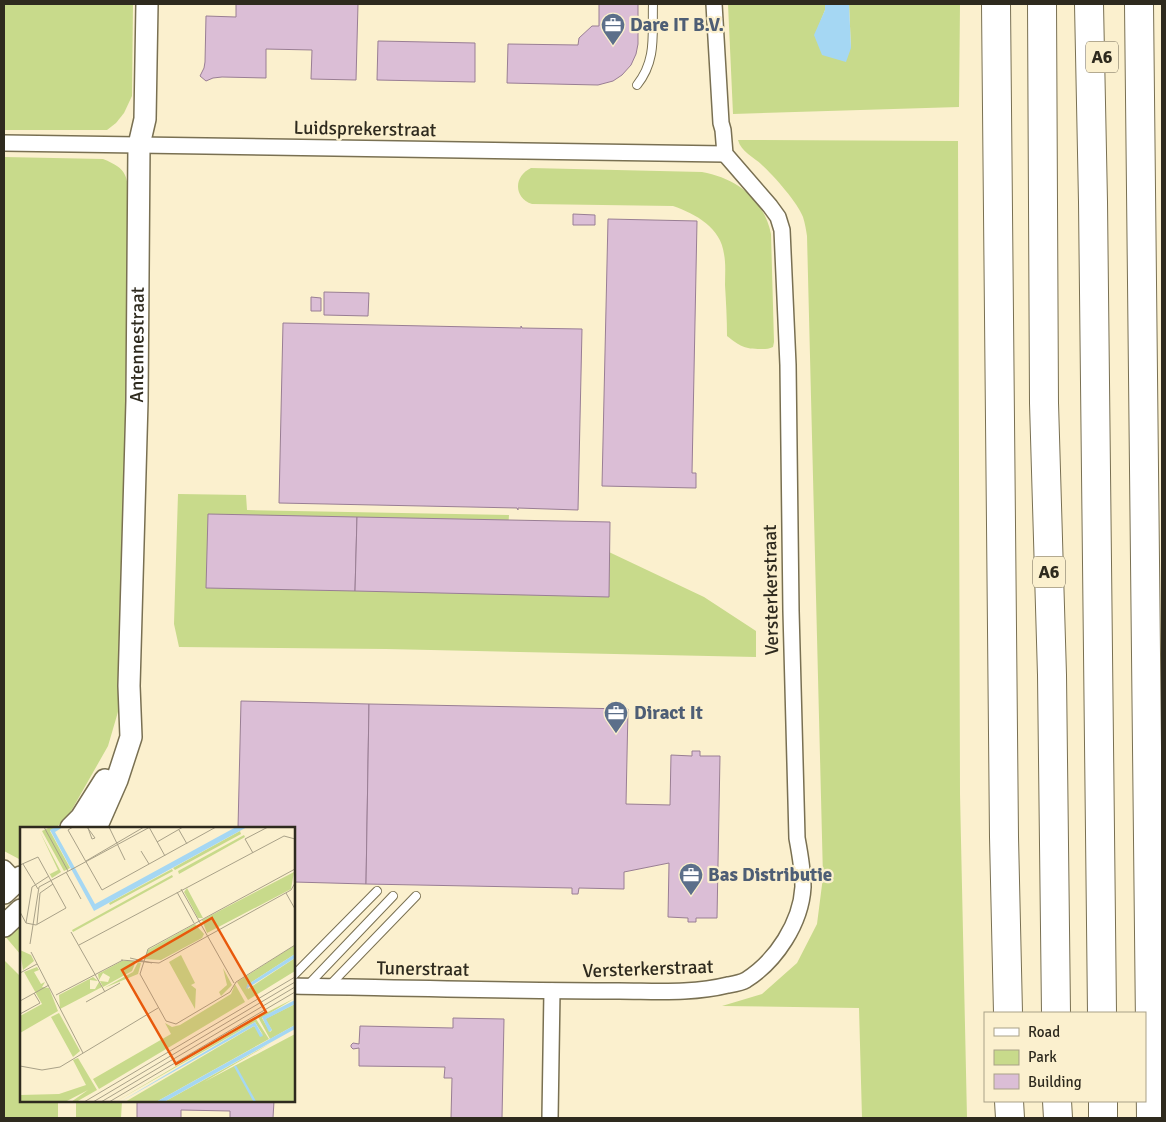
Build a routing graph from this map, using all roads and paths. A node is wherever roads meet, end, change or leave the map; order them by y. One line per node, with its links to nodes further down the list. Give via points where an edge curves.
1 (147, 4): 12 (street, Antennestraat, via 145,119)
2 (652, 4): 9 (lane, via 652,55 644,77)
3 (714, 4): 13 (street)
4 (996, 4): 26 (highway)
5 (1042, 4): 27 (highway, A6, via 1044,403 1052,675)
6 (1089, 4): 10 (highway, A6)
7 (1106, 4): 10 (highway, A6)
8 (1139, 4): 36 (highway, A6)
9 (637, 85)
10 (1095, 121): 28 (highway, A6, via 1093,202)
11 (4, 143): 12 (street, Luidsprekerstraat)
12 (139, 145): 13 (street, Luidsprekerstraat); 14 (street, Antennestraat)
13 (725, 154): 25 (street, Versterkerstraat, via 770,206 782,230 788,365 797,838 803,888 799,910 786,940 768,964 744,982 684,991)
14 (130, 686): 15 (street, Antennestraat, via 120,743 104,782); 16 (street, Antennestraat, via 130,737 117,780)
15 (73, 827)
16 (95, 827)
17 (377, 891): 22 (lane)
18 (393, 896): 23 (lane)
19 (416, 896): 24 (lane)
20 (20, 911): 21 (street)
21 (4, 926)
22 (295, 974)
23 (300, 986): 24 (street, Tunerstraat)
24 (329, 987): 25 (street, Tunerstraat)
25 (552, 991): 32 (street)
26 (1008, 1012)
27 (1056, 1012)
28 (1102, 1012)
29 (1009, 1102): 33 (highway)
30 (1058, 1102): 34 (highway)
31 (1103, 1102): 35 (highway)
32 (550, 1118)
33 (1010, 1118)
34 (1058, 1118)
35 (1103, 1118)
36 (1151, 1118)

